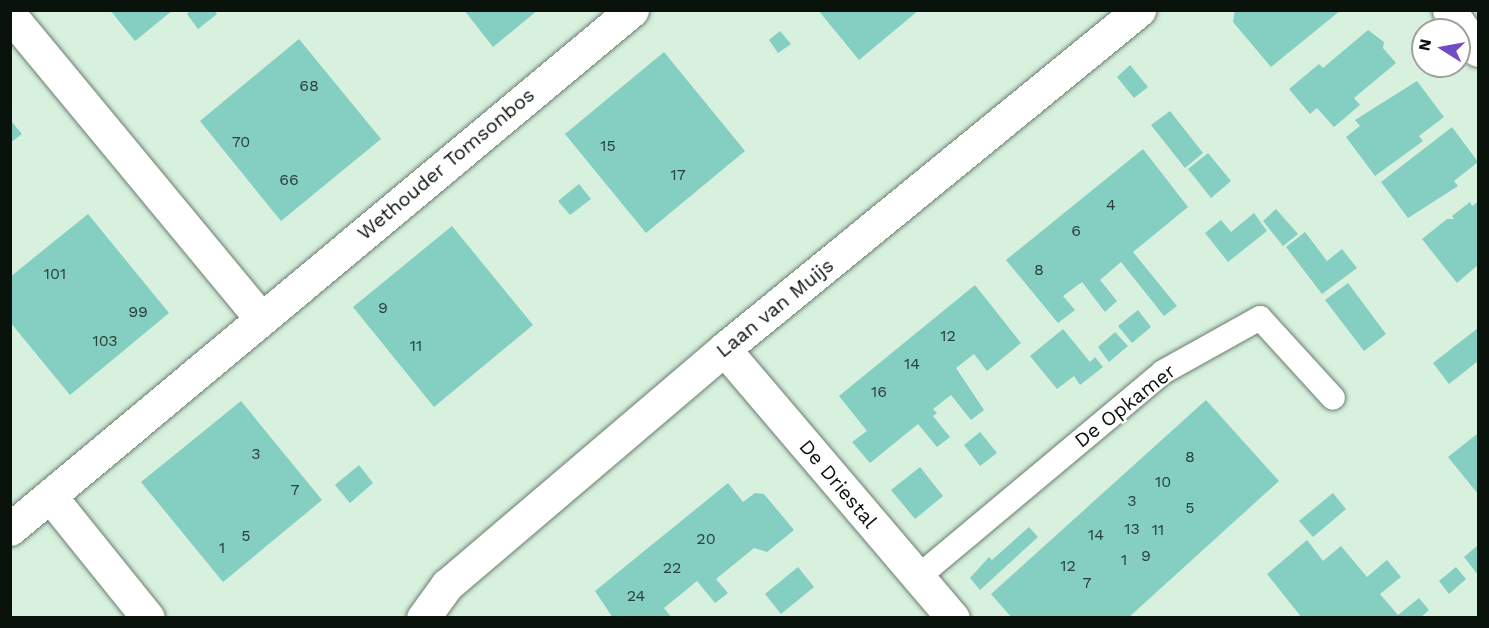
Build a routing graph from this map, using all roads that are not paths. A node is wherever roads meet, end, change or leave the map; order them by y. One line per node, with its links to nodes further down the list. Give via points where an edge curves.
1 (632, 10): 6 (street, Wethouder Tomsonbos)
2 (1139, 10): 7 (street, Laan van Muijs)
3 (1449, 10): 5 (street)
4 (10, 15): 6 (street)
5 (1479, 50)
6 (261, 318): 9 (street, Wethouder Tomsonbos)
7 (724, 350): 11 (street, De Driestal); 13 (street, Laan van Muijs, via 447,585)
8 (1333, 398): 11 (lane, De Opkamer, via 1260,318 1163,372)
9 (50, 496): 10 (street, Wethouder Tomsonbos); 12 (street)
10 (10, 529)
11 (918, 577): 14 (street, De Driestal)
12 (148, 618)
13 (423, 618)
14 (953, 618)

